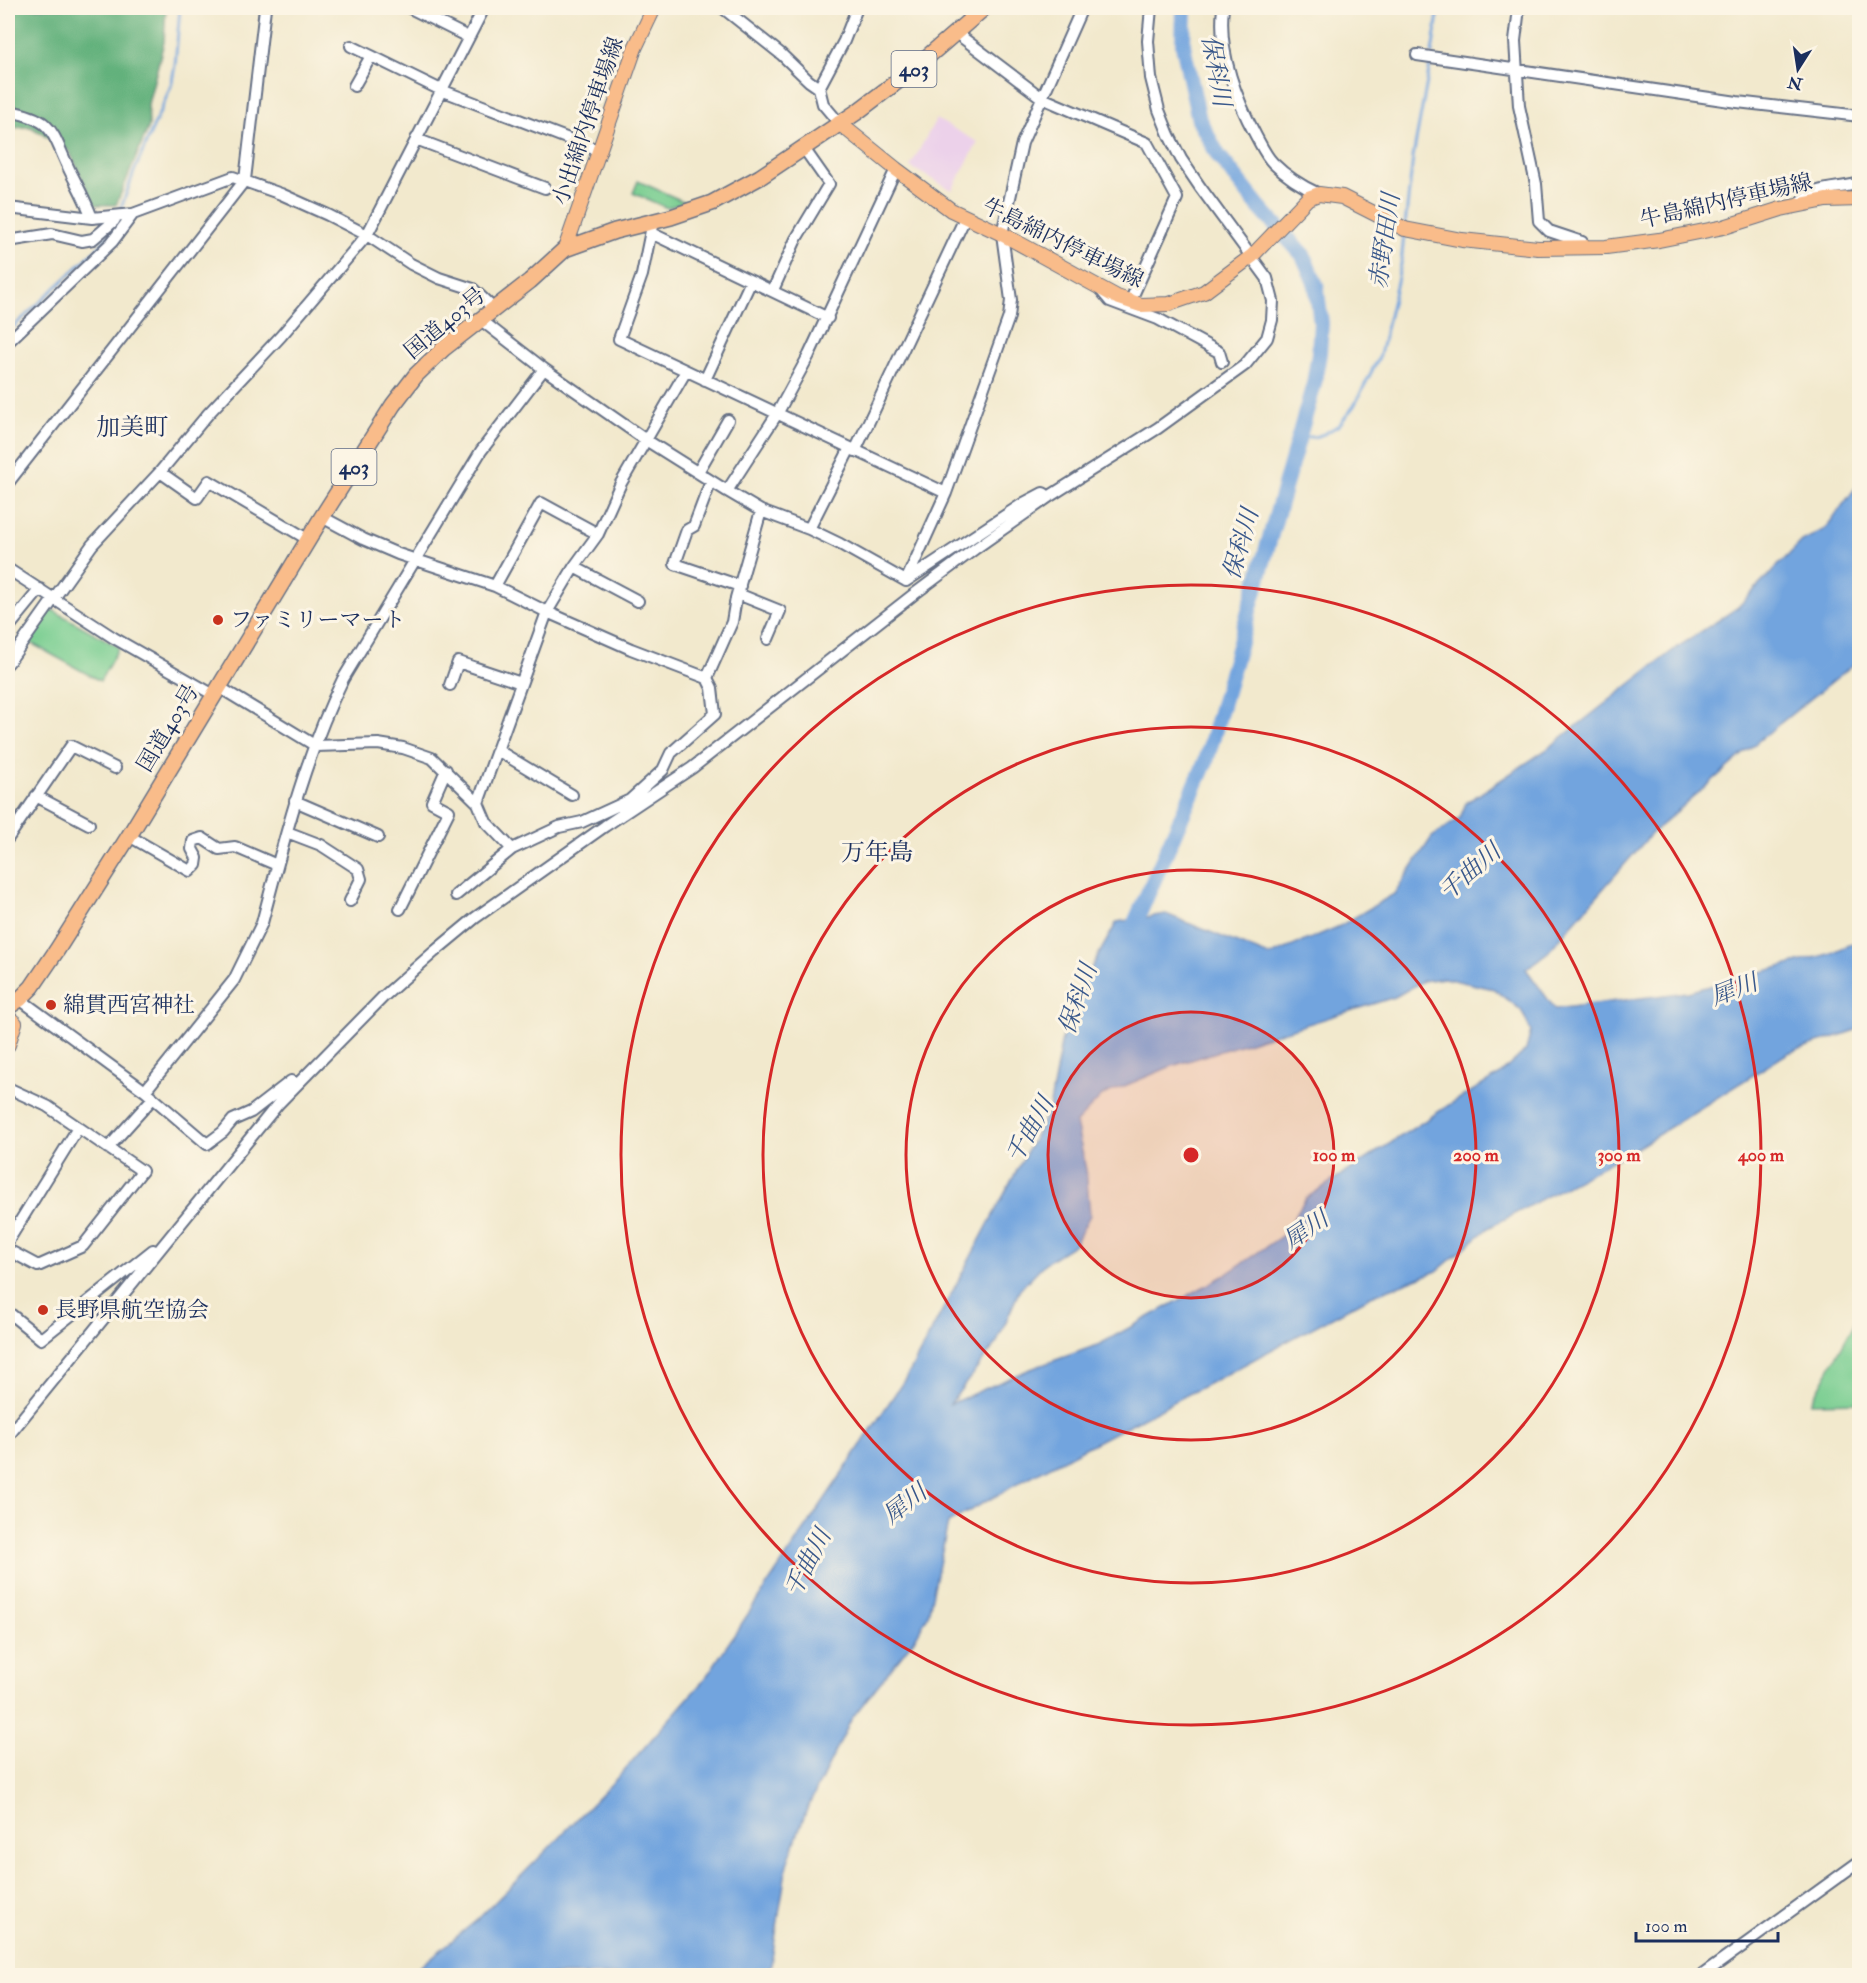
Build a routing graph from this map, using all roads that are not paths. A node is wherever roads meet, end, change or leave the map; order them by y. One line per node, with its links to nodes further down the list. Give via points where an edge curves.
1 (265, 8): 29 (street)
2 (410, 8): 13 (street)
3 (484, 8): 13 (street)
4 (654, 8): 27 (main road, 小出綿内停車場線, via 634,48)
5 (723, 8): 19 (street)
6 (857, 8): 19 (street)
7 (1082, 8): 21 (street)
8 (1151, 8): 46 (street, via 1150,69 1162,118 1181,159)
9 (1223, 8): 32 (street, via 1225,52 1240,106 1271,162)
10 (1519, 8): 17 (street)
11 (977, 9): 12 (highway, 国道403号 / 403)
12 (955, 32): 21 (street); 24 (highway, 国道403号 / 403, via 918,66)
13 (468, 37): 20 (street)
14 (351, 46): 16 (street)
15 (1417, 55): 17 (street)
16 (370, 56): 18 (street); 20 (street)
17 (1517, 70): 23 (street); 44 (street, via 1519,106 1536,184 1539,221 1549,231 1582,242)
18 (354, 87)
19 (819, 88): 24 (street, via 823,104)
20 (441, 90): 25 (street); 27 (street)
21 (1042, 98): 41 (street, via 1022,143); 50 (street, via 1147,143 1177,198)
22 (8, 111): 38 (street, via 39,119 54,134)
23 (1860, 116)
24 (839, 123): 26 (highway, 国道403号 / 403); 28 (main road, 牛島綿内停車場線)
25 (416, 139): 31 (street); 42 (street)
26 (803, 147): 40 (highway, 国道403号 / 403, via 760,177 712,203); 49 (street, via 829,184 796,238)
27 (600, 151): 45 (main road, 小出綿内停車場線)
28 (896, 169): 39 (main road, 牛島綿内停車場線); 52 (street)
29 (245, 180): 36 (street, via 233,177); 42 (street); 66 (street)
30 (1860, 183): 34 (street, via 1815,191)
31 (545, 188)
32 (1313, 196): 44 (main road, 牛島綿内停車場線, via 1342,197 1405,229 1462,240 1538,248); 46 (main road, 牛島綿内停車場線)
33 (1860, 199): 34 (main road, 牛島綿内停車場線)
34 (1799, 205): 44 (main road, 牛島綿内停車場線, via 1686,235)
35 (8, 208): 38 (street)
36 (133, 214): 37 (street); 54 (street, via 112,242)
37 (117, 216): 38 (street); 43 (street, via 93,238 82,241 52,234)
38 (92, 218)
39 (965, 218): 41 (main road, 牛島綿内停車場線); 62 (street)
40 (652, 227): 45 (highway, 国道403号 / 403, via 615,231); 47 (street); 57 (street, via 642,274 619,339)
41 (1002, 234): 48 (main road, 牛島綿内停車場線); 68 (street, via 1011,300 1009,317)
42 (367, 235): 51 (street, via 411,264 473,289); 63 (street)
43 (8, 242)
44 (1585, 247)
45 (565, 249): 51 (highway, 国道403号 / 403)
46 (1252, 256): 50 (main road, 牛島綿内停車場線, via 1204,292 1169,304); 69 (street, via 1267,278 1273,301 1272,320 1267,338 1245,365 1158,428)
47 (751, 281): 49 (street); 58 (street)
48 (1100, 289): 50 (main road, 牛島綿内停車場線); 55 (street, via 1110,301 1158,319 1219,352)
49 (773, 290): 52 (street)
50 (1130, 302)
51 (495, 310): 53 (highway, 国道403号 / 403)
52 (828, 318): 59 (street)
53 (481, 321): 56 (street); 71 (highway, 国道403号 / 403, via 416,375)
54 (8, 342)
55 (1222, 362)
56 (544, 369): 61 (street); 75 (street, via 481,451)
57 (687, 371): 58 (street); 61 (street)
58 (705, 380): 59 (street)
59 (777, 414): 62 (street); 67 (street)
60 (728, 420): 64 (street)
61 (646, 440): 64 (street); 73 (street)
62 (852, 450): 68 (street); 72 (street)
63 (160, 472): 74 (street, via 197,498 209,481); 81 (street)
64 (698, 472): 65 (street)
65 (711, 481): 67 (street); 80 (street, via 675,564)
66 (8, 483)
67 (727, 491): 70 (street)
68 (946, 493): 78 (street)
69 (1050, 495): 78 (street, via 1042,494 1024,503); 99 (street, via 913,595 692,768)
70 (761, 511): 72 (street); 80 (street)
71 (322, 518): 74 (highway, 国道403号 / 403); 75 (street)
72 (809, 529): 78 (street)
73 (598, 534): 76 (street); 79 (street, via 541,503)
74 (309, 540): 90 (highway, 国道403号 / 403)
75 (415, 560): 79 (street); 91 (street, via 343,679)
76 (574, 567): 82 (street); 83 (street)
77 (8, 569): 81 (street)
78 (906, 581)
79 (495, 586): 83 (street)
80 (739, 590): 85 (street, via 780,611); 87 (street, via 732,622)
81 (46, 593): 84 (street); 86 (street); 90 (street, via 114,638)
82 (638, 601)
83 (547, 612): 87 (street); 88 (street)
84 (8, 628)
85 (768, 639)
86 (8, 663)
87 (707, 678): 99 (street, via 715,714 671,753 663,770)
88 (521, 683): 89 (street, via 458,662); 92 (street)
89 (450, 685)
90 (216, 691): 91 (street); 102 (highway, 国道403号 / 403)
91 (316, 746): 94 (street, via 378,744 403,748 432,758); 97 (street)
92 (497, 750): 95 (street); 98 (street)
93 (115, 768): 96 (street, via 71,746)
94 (446, 770): 98 (street); 109 (street, via 432,802 449,812)
95 (572, 795)
96 (36, 796): 100 (street); 104 (street)
97 (295, 801): 101 (street); 103 (street)
98 (478, 803): 105 (street, via 486,822)
99 (633, 803): 105 (street, via 559,827); 115 (street, via 467,925 383,997)
100 (89, 824)
101 (287, 832): 106 (street); 108 (street, via 321,845 358,868 361,879)
102 (129, 836): 106 (street, via 190,872 197,858 193,841 202,838 219,849 235,847); 110 (highway, 国道403号 / 403)
103 (378, 837)
104 (8, 838)
105 (512, 849): 107 (street)
106 (277, 864): 117 (street, via 261,923 234,980)
107 (456, 894)
108 (350, 901)
109 (400, 909)
110 (32, 987): 111 (street); 112 (highway, 国道403号 / 403)
111 (25, 1003): 113 (street); 117 (street)
112 (8, 1007)
113 (11, 1020): 114 (main road)
114 (8, 1045)
115 (296, 1084): 117 (street, via 291,1081 251,1112 233,1120 207,1144); 120 (street)
116 (8, 1088): 118 (street, via 47,1106)
117 (149, 1094): 119 (street)
118 (78, 1128): 119 (street); 121 (street)
119 (108, 1148): 122 (street, via 142,1172 83,1246 38,1266)
120 (170, 1235): 123 (street, via 41,1339); 124 (street)
121 (8, 1242)
122 (8, 1250)
123 (8, 1312)
124 (8, 1436)
125 (1860, 1861): 126 (street)
126 (1701, 1976)

